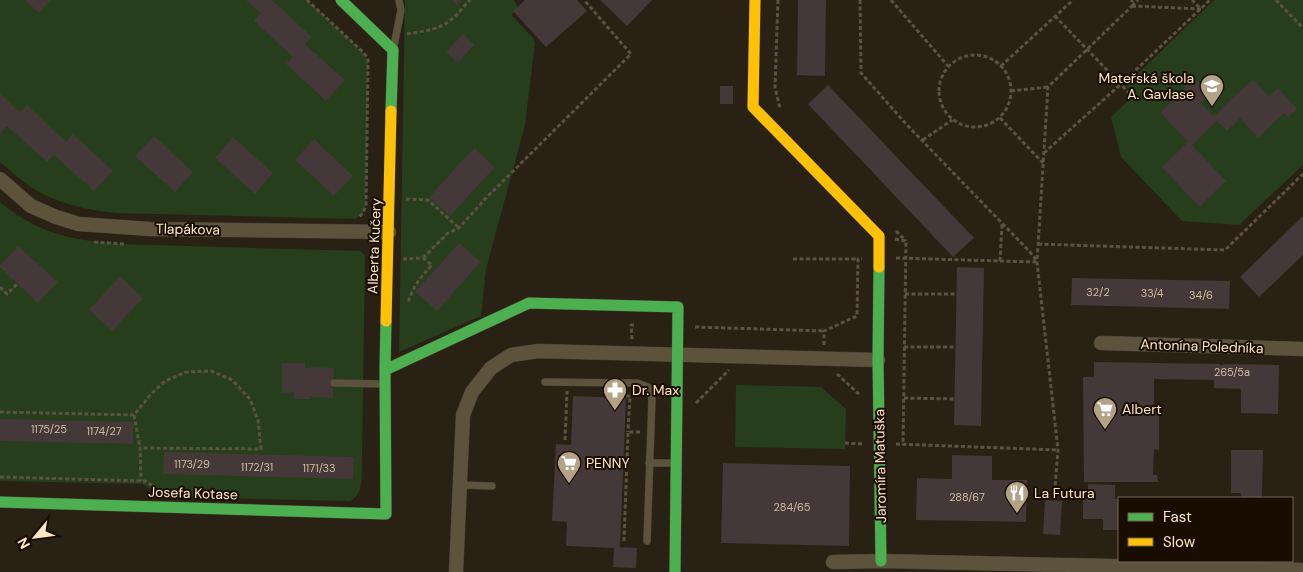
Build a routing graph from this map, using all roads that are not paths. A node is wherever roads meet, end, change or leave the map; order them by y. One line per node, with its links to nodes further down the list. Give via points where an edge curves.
1 (341, 0): 4 (street)
2 (399, 0): 4 (lane, via 401,10)
3 (756, 0): 10 (street, Jaromíra Matuška, via 753,107 879,236)
4 (393, 50): 6 (street, Alberta Kučery)
5 (0, 179): 6 (street, Tlapákova, via 31,206 79,224 150,229)
6 (389, 232): 11 (street, Alberta Kučery)
7 (1101, 343): 8 (street, Antonína Poledníka)
8 (1303, 349)
9 (677, 356): 10 (street); 11 (street, via 678,307 529,303); 16 (street); 17 (street, via 538,351 511,354 491,368 472,392 463,416)
10 (878, 360): 22 (street, Jaromíra Matuška)
11 (385, 370): 14 (street, Alberta Kučery)
12 (545, 382): 15 (lane, via 637,383 648,387 652,398)
13 (334, 383): 14 (lane)
14 (385, 384): 20 (street, Alberta Kučery)
15 (649, 463): 16 (lane); 21 (lane)
16 (676, 463): 26 (street)
17 (460, 485): 18 (lane); 25 (street)
18 (492, 486)
19 (0, 502): 20 (street, Josefa Kotase)
20 (386, 514)
21 (647, 541)
22 (881, 561): 23 (street); 24 (street)
23 (833, 562)
24 (1303, 570)
25 (456, 572)
26 (675, 572)

